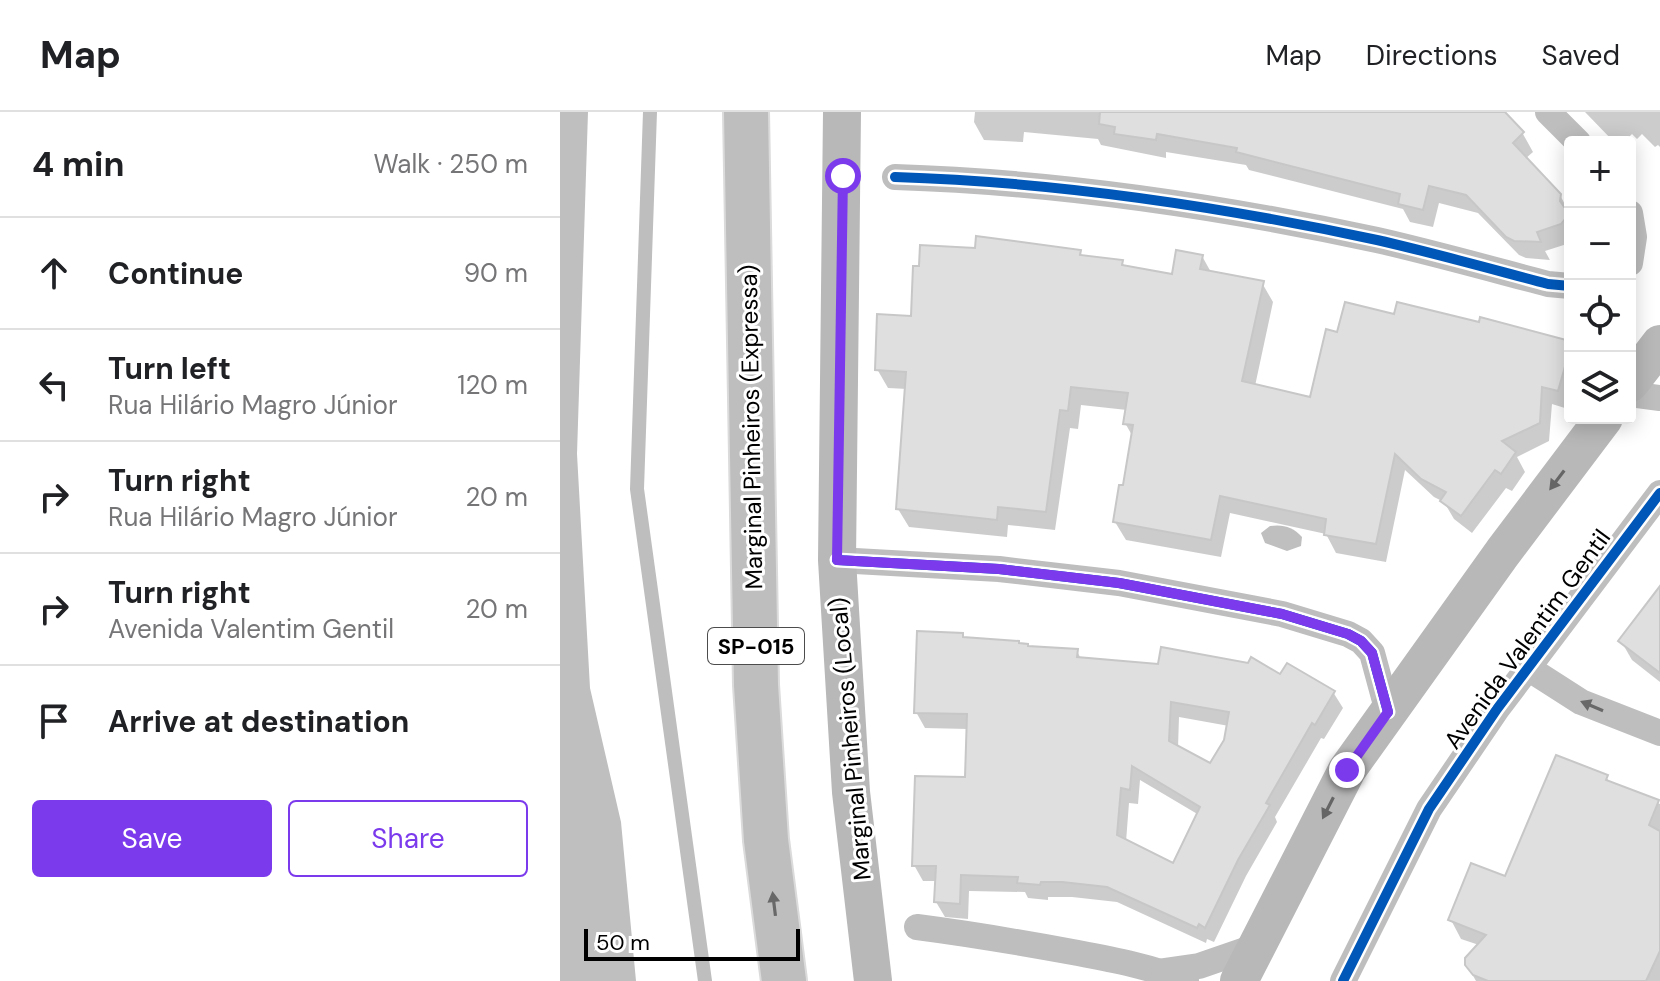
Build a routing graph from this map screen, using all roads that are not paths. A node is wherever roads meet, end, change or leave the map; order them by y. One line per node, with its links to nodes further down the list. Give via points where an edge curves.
1 (650, 112): 23 (lane, via 637,489)
2 (746, 112): 9 (highway, Marginal Pinheiros (Expressa) / SP-015)
3 (776, 112): 9 (highway)
4 (842, 112): 16 (main road, Marginal Pinheiros (Local))
5 (1548, 112): 6 (street)
6 (1572, 136)
7 (895, 177): 8 (street, via 1117,195 1228,211)
8 (1564, 285)
9 (749, 309): 24 (highway, Marginal Pinheiros (Expressa) / SP-015, one-way to 9, via 766,840 757,701)
10 (1660, 344): 11 (main road)
11 (1636, 375)
12 (1636, 395): 13 (street)
13 (1660, 398)
14 (1599, 424): 18 (main road, one-way to 18)
15 (1660, 493): 17 (street, Avenida Valentim Gentil)
16 (837, 560): 18 (street, via 999,569 1119,583 1282,614 1361,641 1372,653); 25 (main road, Marginal Pinheiros (Local), via 851,792)
17 (1528, 668): 19 (street, one-way to 17, via 1581,702); 28 (street, Avenida Valentim Gentil, via 1429,809)
18 (1388, 712): 21 (main road, one-way to 21, via 1347,770)
19 (1660, 733)
20 (917, 927): 22 (street)
21 (1257, 946): 22 (street, via 1199,966); 27 (main road)
22 (1160, 971): 26 (street)
23 (705, 981)
24 (784, 981)
25 (873, 981)
26 (1186, 981)
27 (1239, 981)
28 (1343, 981)

